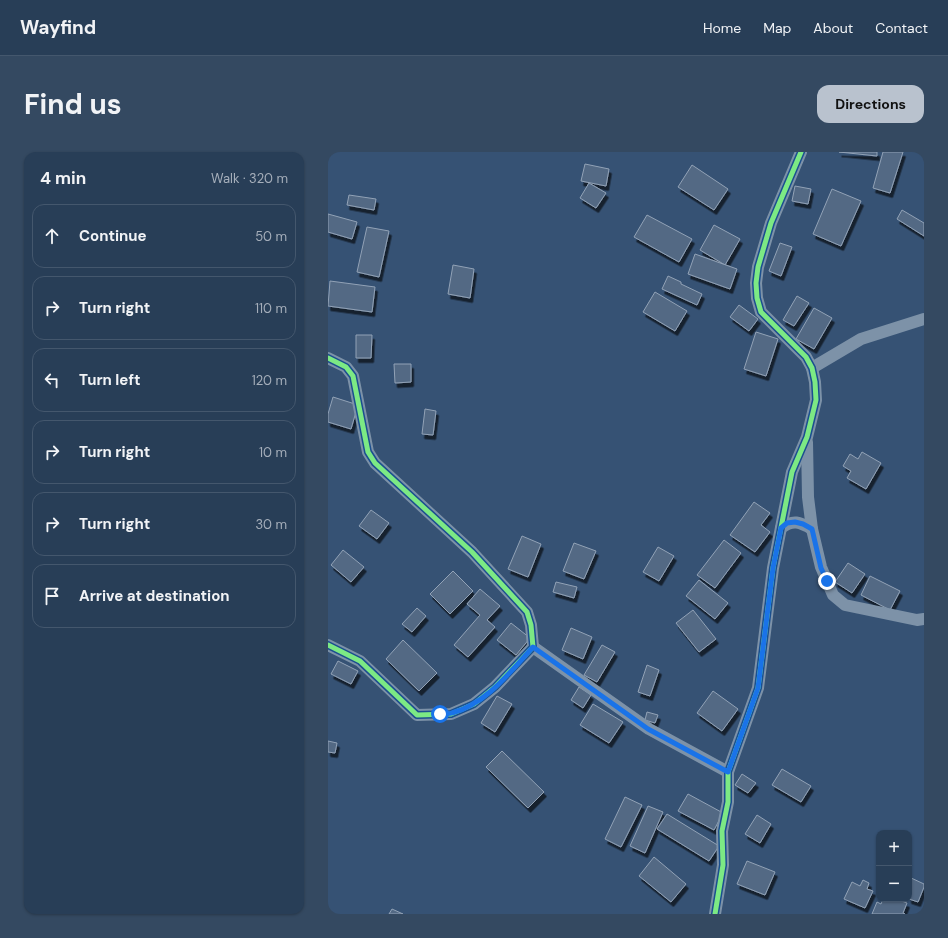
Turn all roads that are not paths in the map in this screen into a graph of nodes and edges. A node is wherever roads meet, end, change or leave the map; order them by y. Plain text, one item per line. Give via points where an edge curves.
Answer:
1 (801, 152) edge
2 (924, 319) edge
3 (328, 358) edge
4 (812, 368) junction
5 (807, 437) junction
6 (790, 486) junction
7 (808, 497) junction
8 (781, 528) junction
9 (812, 529) junction
10 (924, 619) edge
11 (328, 645) edge
12 (533, 647) junction
13 (728, 772) junction
14 (715, 914) edge

1 - 4 street via 771,223 756,283 761,312 806,357
2 - 4 street via 861,339
3 - 12 street via 346,367 353,376 368,452 375,462 472,552 527,612
4 - 5 street via 816,400
5 - 6 street via 792,472
5 - 7 street
6 - 7 street
6 - 8 street
7 - 9 street
8 - 9 street via 787,523 795,522
8 - 13 street via 773,568 758,688
9 - 10 street via 821,568 833,595 845,605 917,620
11 - 12 street via 360,661 417,715 451,714 474,704 495,687
12 - 13 street via 648,729
13 - 14 street via 728,802 722,831 723,865

